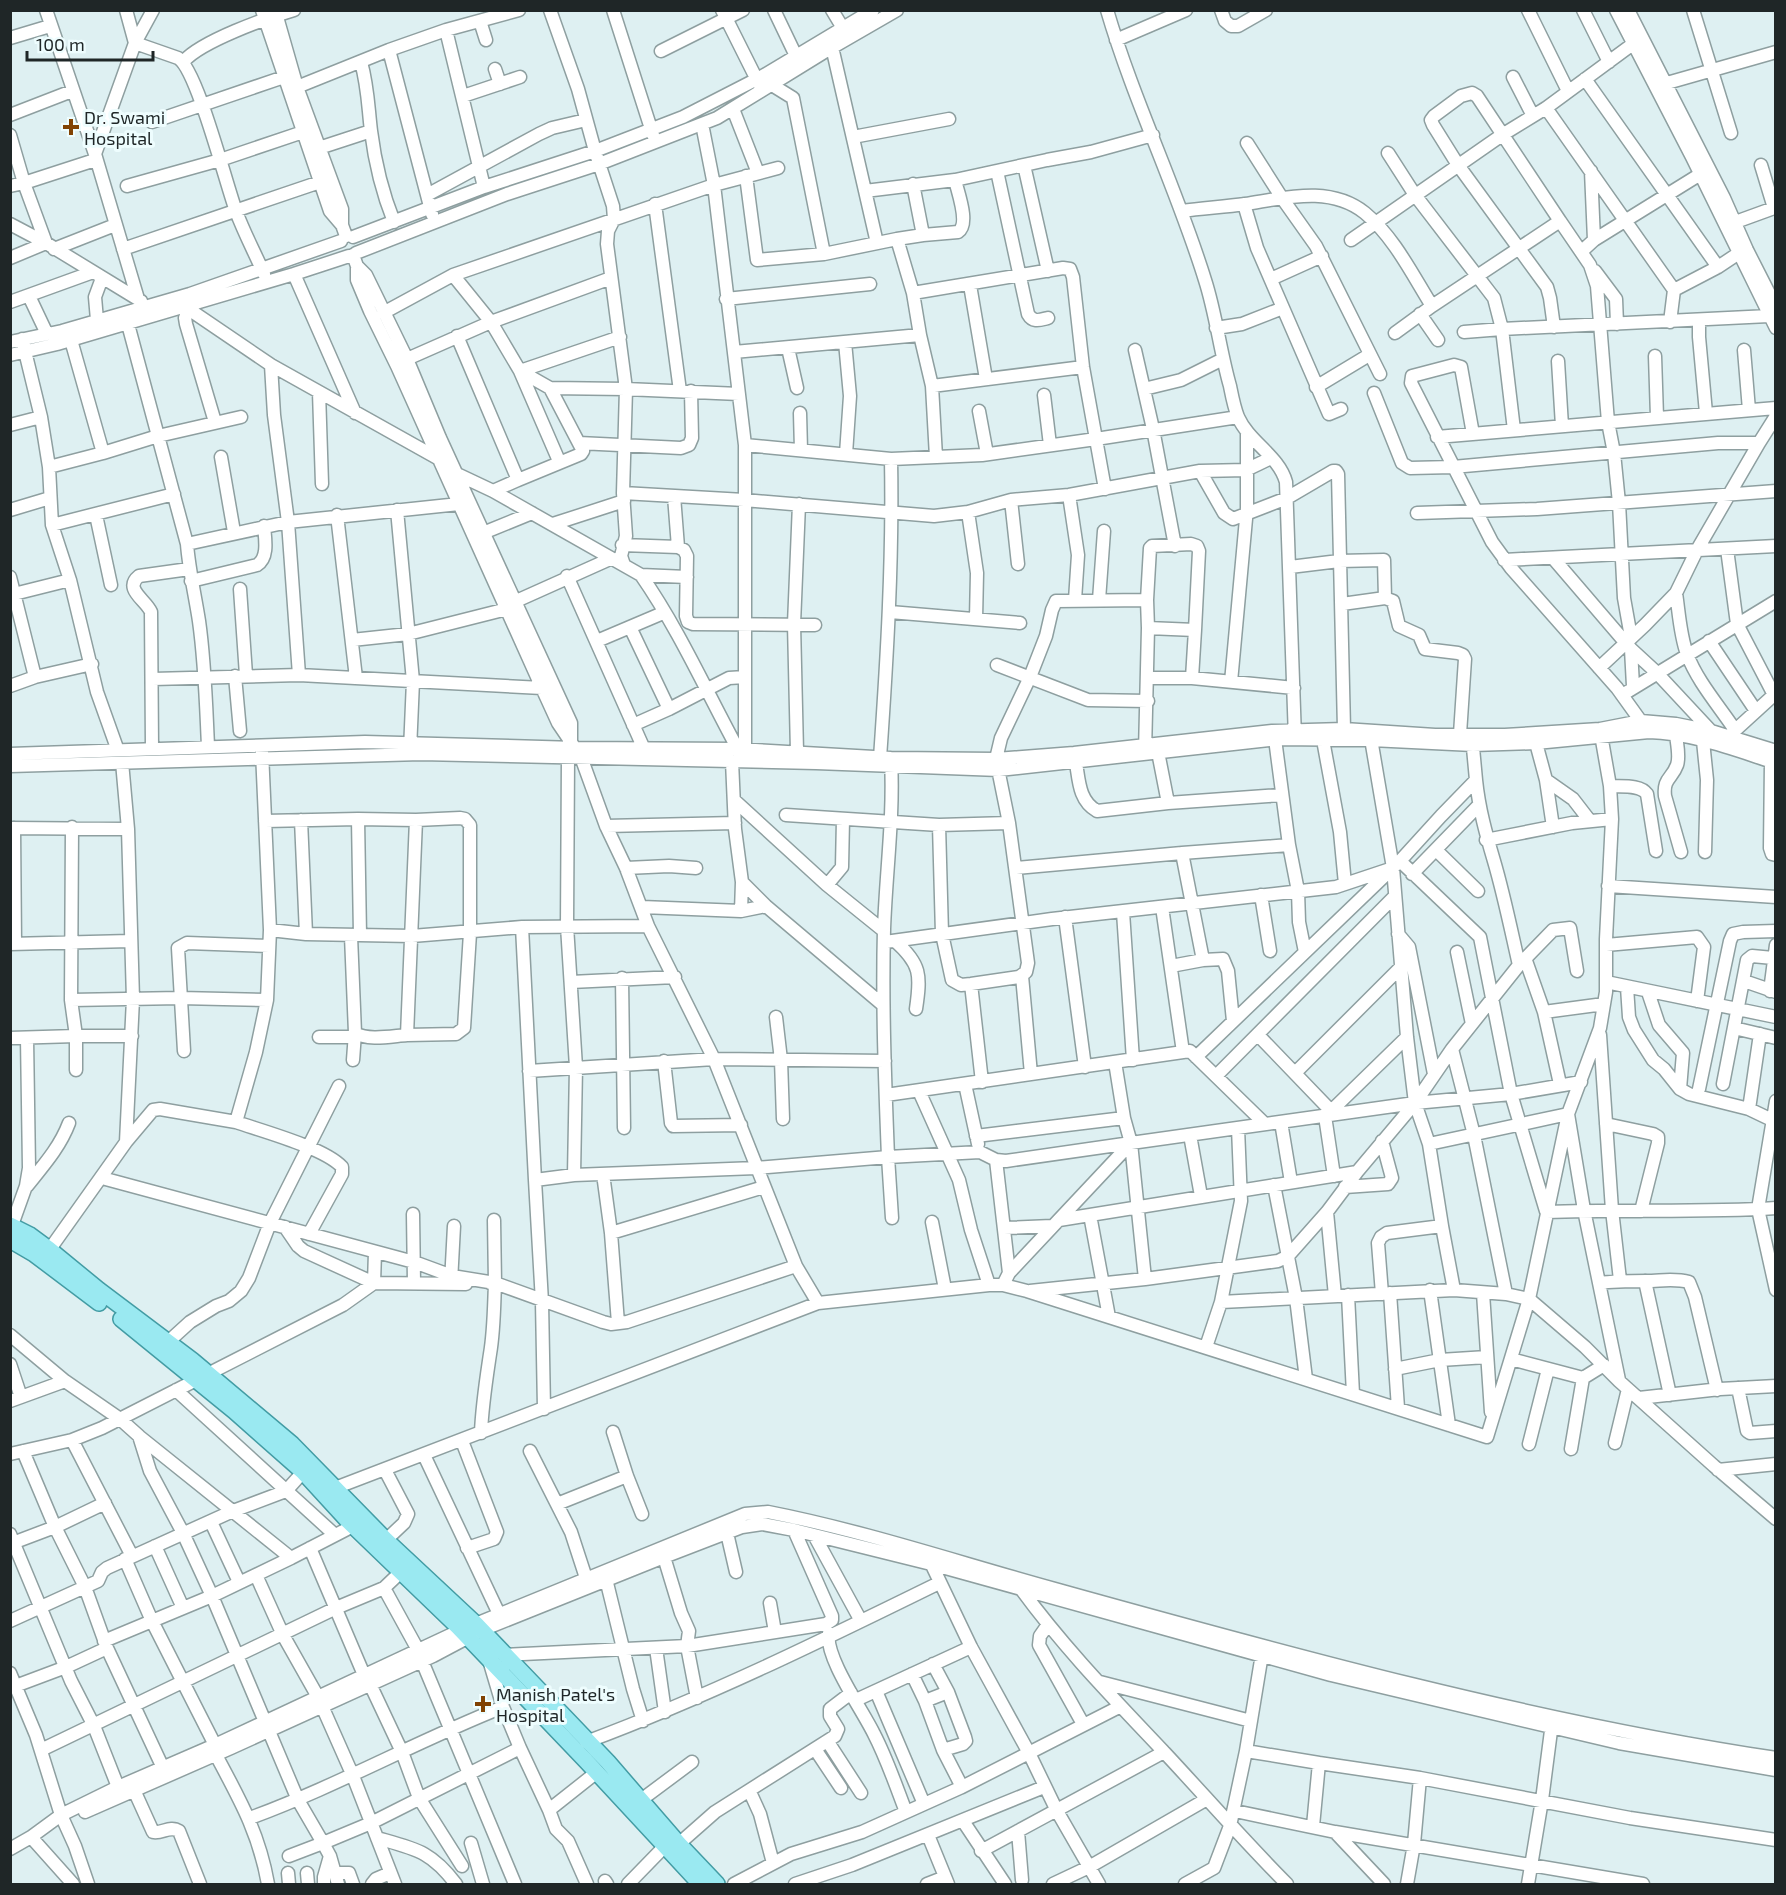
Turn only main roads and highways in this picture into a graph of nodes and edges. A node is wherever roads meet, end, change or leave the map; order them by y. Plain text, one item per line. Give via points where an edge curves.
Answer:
1 (11, 1230) edge
2 (46, 1255) junction
3 (202, 1377) junction
4 (406, 1568) junction
5 (496, 1657) junction
6 (671, 1848) junction
7 (700, 1884) edge
8 (717, 1884) edge

1 - 2 main road
2 - 3 main road via 131,1327
2 - 3 main road via 168,1342
3 - 4 main road via 303,1472 353,1526
3 - 4 main road via 292,1444 386,1540
4 - 5 main road
5 - 6 main road via 597,1772
5 - 6 main road via 608,1762 641,1800
6 - 7 main road
6 - 8 main road

